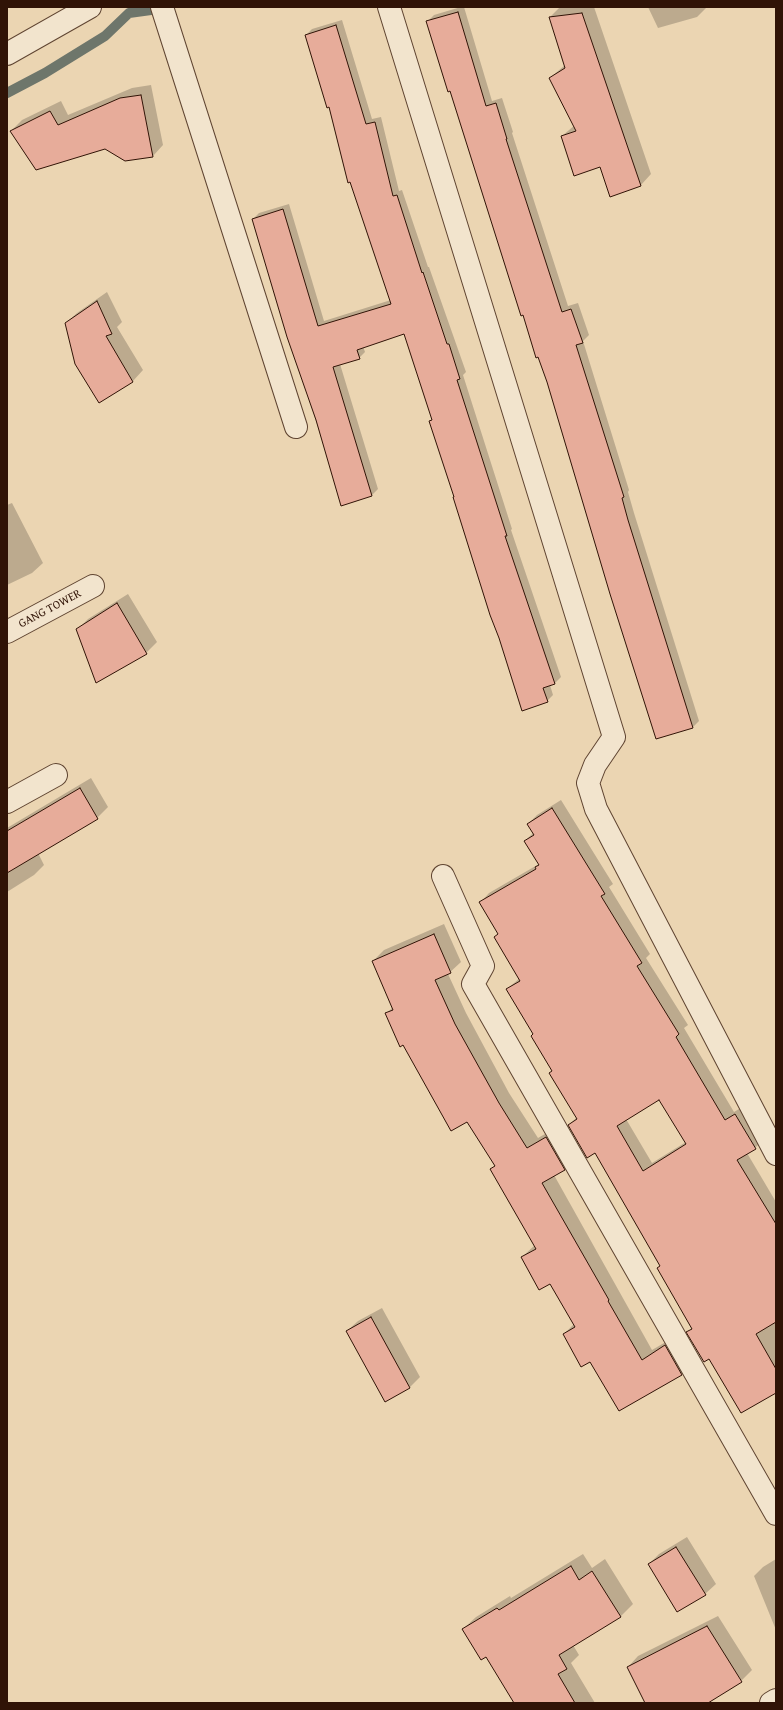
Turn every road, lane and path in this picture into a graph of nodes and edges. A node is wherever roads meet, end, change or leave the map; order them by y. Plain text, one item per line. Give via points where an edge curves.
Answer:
1 (90, 7) edge
2 (162, 7) edge
3 (389, 7) edge
4 (7, 54) edge
5 (296, 427) dead end
6 (93, 586) dead end
7 (7, 632) edge
8 (56, 775) dead end
9 (7, 802) edge
10 (443, 876) dead end
11 (776, 1154) edge
12 (776, 1514) edge
13 (776, 1700) edge
14 (770, 1703) edge

1 - 4 street
2 - 5 street
3 - 11 street via 614,737 595,765 588,783 596,809
6 - 7 street, GANG TOWER
8 - 9 street
10 - 12 street via 483,966 473,984
13 - 14 street

